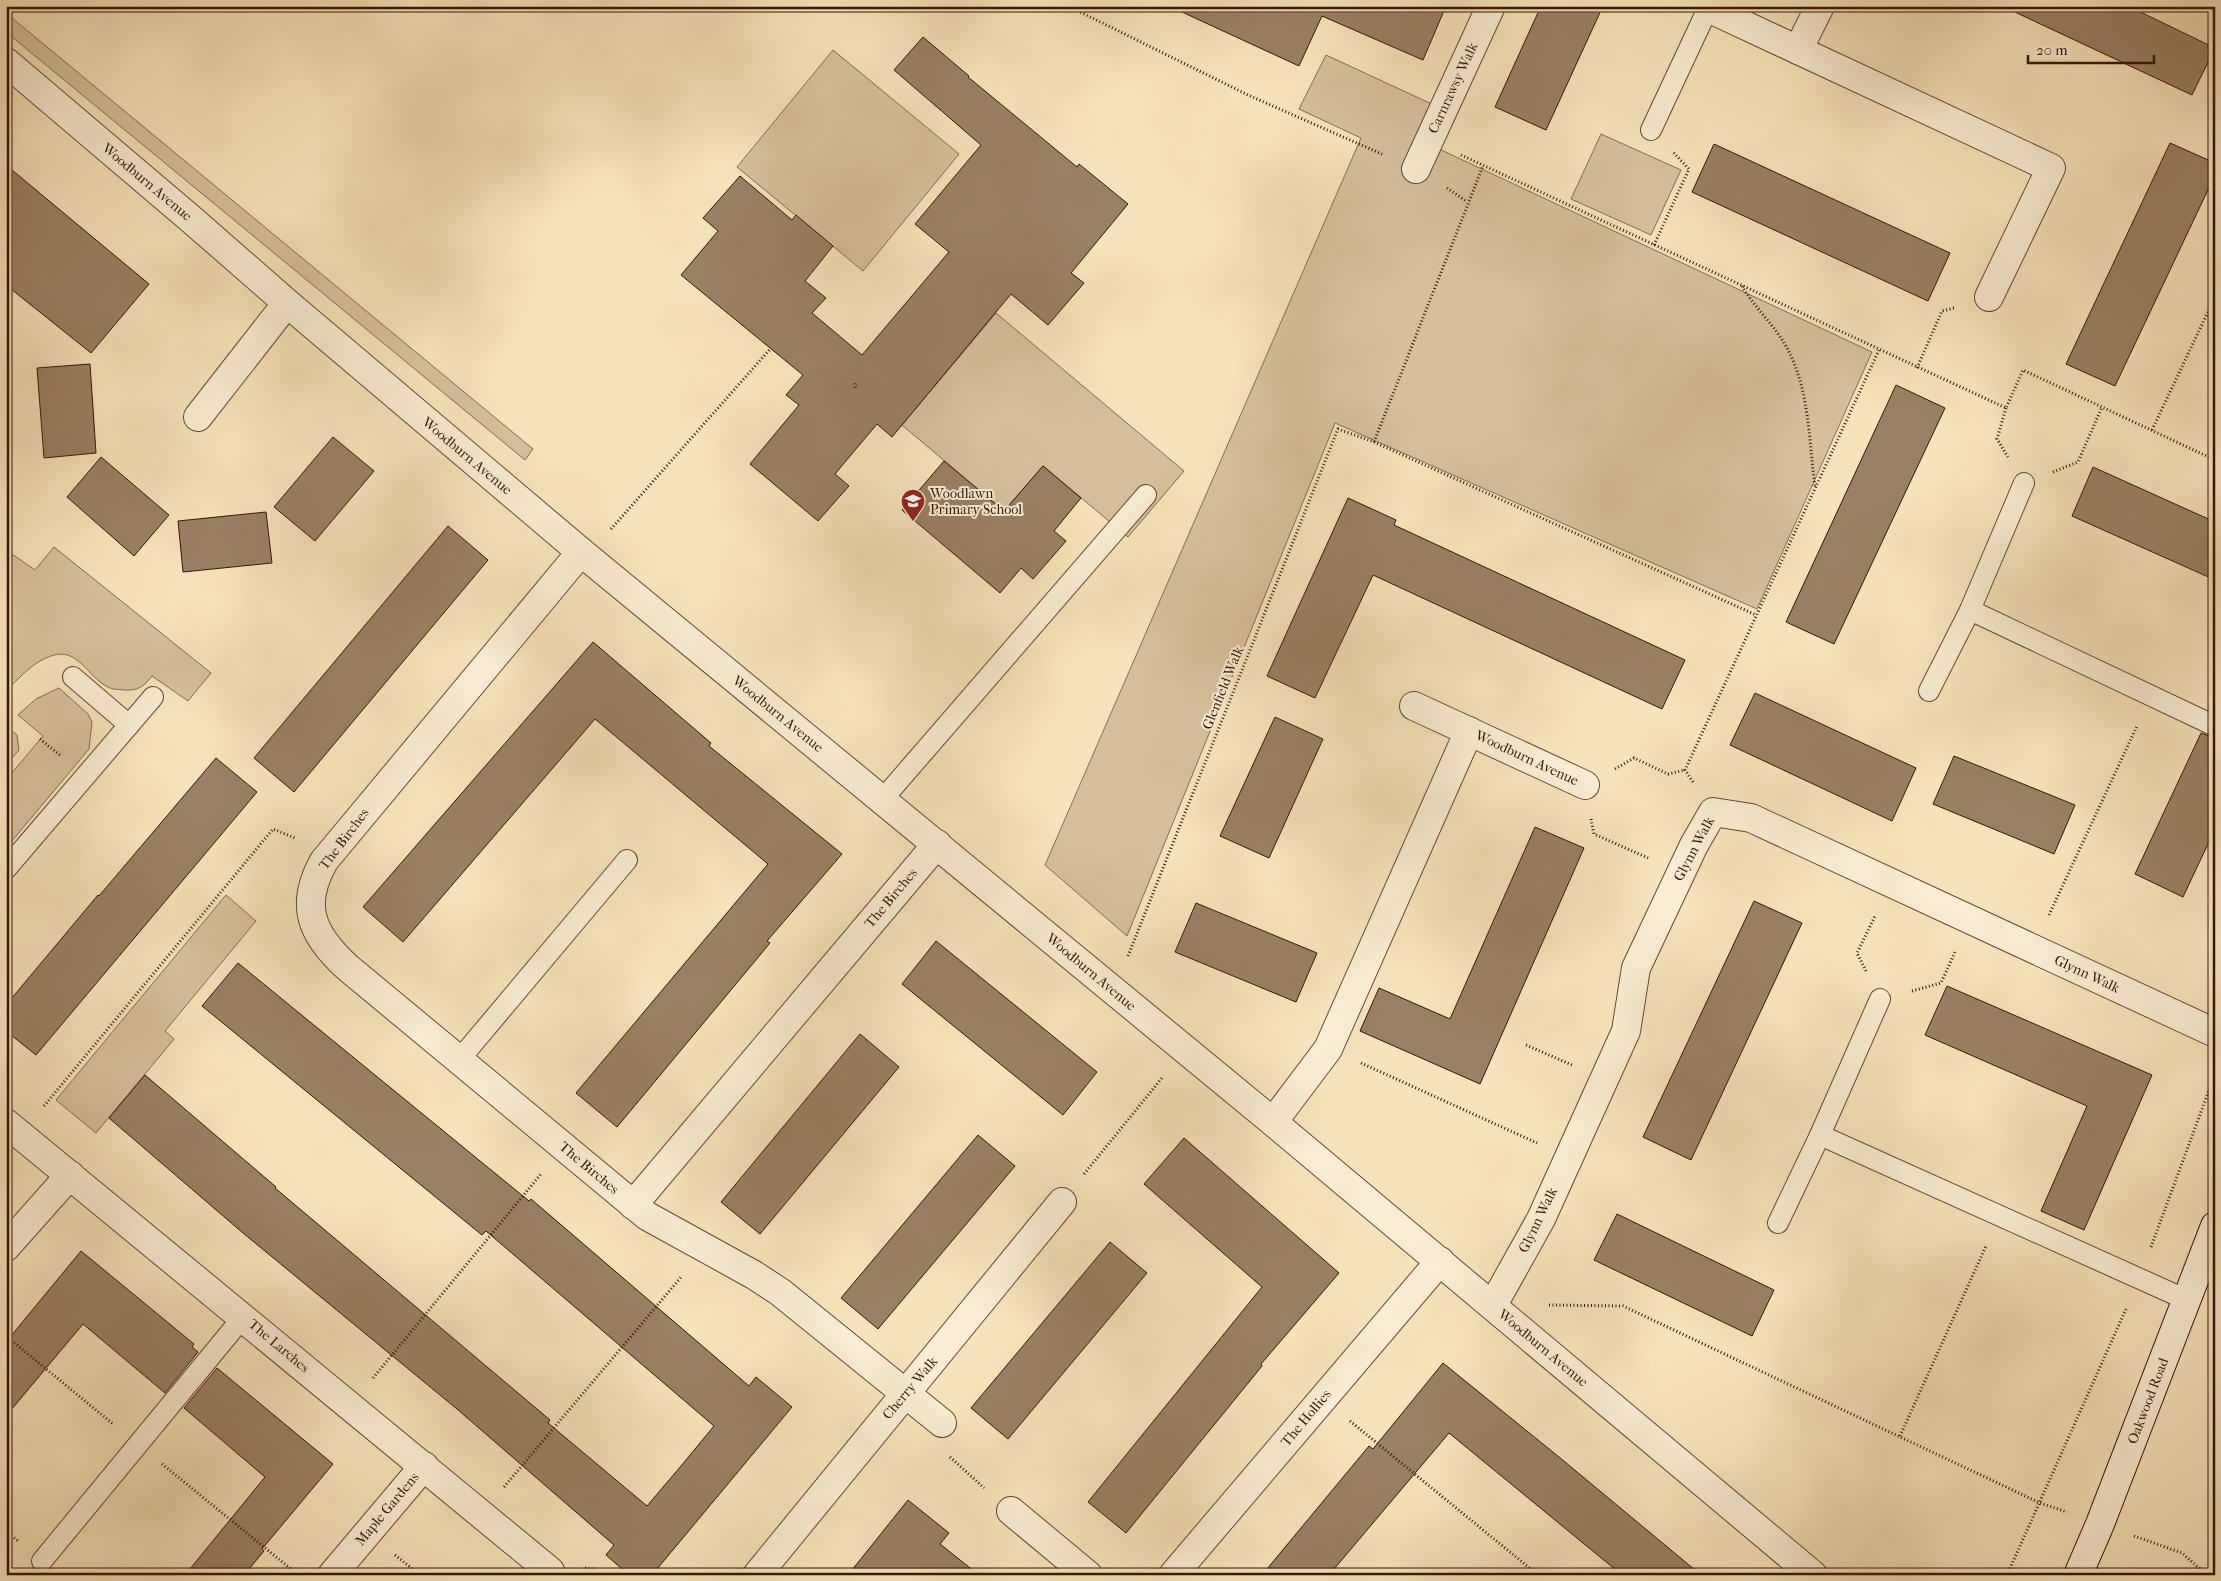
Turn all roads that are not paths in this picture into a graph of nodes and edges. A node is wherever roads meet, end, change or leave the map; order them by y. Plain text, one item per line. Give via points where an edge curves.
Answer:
1 (1491, 6) edge
2 (1820, 6) edge
3 (1708, 7) edge
4 (1798, 50) junction
5 (6, 62) edge
6 (1651, 130) road end
7 (1416, 169) road end
8 (1989, 297) road end
9 (287, 303) junction
10 (198, 417) dead end
11 (2024, 483) road end
12 (1146, 495) dead end
13 (584, 555) junction
14 (1970, 610) junction
15 (73, 677) dead end
16 (1928, 691) dead end
17 (152, 697) dead end
18 (1414, 706) dead end
19 (129, 725) junction
20 (2215, 726) edge
21 (1468, 732) junction
22 (1585, 785) road end
23 (882, 800) junction
24 (937, 844) junction
25 (627, 860) dead end
26 (6, 869) edge
27 (1880, 999) road end
28 (2215, 1033) edge
29 (459, 1060) junction
30 (1273, 1122) junction
31 (14, 1129) edge
32 (1820, 1135) junction
33 (70, 1175) junction
34 (1062, 1202) road end
35 (633, 1205) junction
36 (1778, 1223) dead end
37 (2215, 1226) edge
38 (6, 1248) edge
39 (1440, 1260) junction
40 (2187, 1300) junction
41 (1493, 1305) junction
42 (243, 1317) junction
43 (905, 1394) junction
44 (942, 1423) road end
45 (424, 1466) junction
46 (1011, 1511) road end
47 (42, 1561) dead end
48 (1797, 1570) edge
49 (550, 1571) dead end
50 (332, 1575) edge
51 (757, 1575) edge
52 (1088, 1575) edge
53 (1173, 1575) edge
54 (2078, 1575) edge

1 - 7 street, Carnrawsy Walk
2 - 4 street
3 - 4 street
3 - 6 lane
4 - 8 street via 2051,168
5 - 9 street, Woodburn Avenue
9 - 10 street
9 - 13 street, Woodburn Avenue
11 - 14 lane
12 - 23 lane
13 - 23 street, Woodburn Avenue
13 - 29 street, The Birches via 331,852 313,883 310,903 314,925 323,943
14 - 16 lane
14 - 20 lane
15 - 19 lane
17 - 19 lane
18 - 21 street, Woodburn Avenue
19 - 26 lane
21 - 22 street, Woodburn Avenue
21 - 30 street, Woodburn Avenue via 1328,1049
23 - 24 street, Woodburn Avenue
24 - 30 street, Woodburn Avenue
24 - 35 street, The Birches
25 - 29 lane
27 - 32 lane
28 - 41 street, Glynn Walk via 1751,818 1713,812 1694,844 1636,968 1626,1031 1541,1219
29 - 35 street, The Birches
30 - 39 street, Woodburn Avenue
31 - 33 street, The Larches
32 - 36 lane
32 - 40 lane
33 - 38 street
33 - 42 street, The Larches
34 - 43 street, Cherry Walk
35 - 43 street, The Birches via 660,1225 780,1292
37 - 40 street, Oakwood Road
39 - 41 street, Woodburn Avenue
39 - 53 street, The Hollies
40 - 54 street, Oakwood Road
41 - 48 street, Woodburn Avenue
42 - 45 street, The Larches
42 - 47 lane
43 - 44 street, The Birches
43 - 51 street, Cherry Walk
45 - 49 street, The Larches
45 - 50 street, Maple Gardens
46 - 52 street

